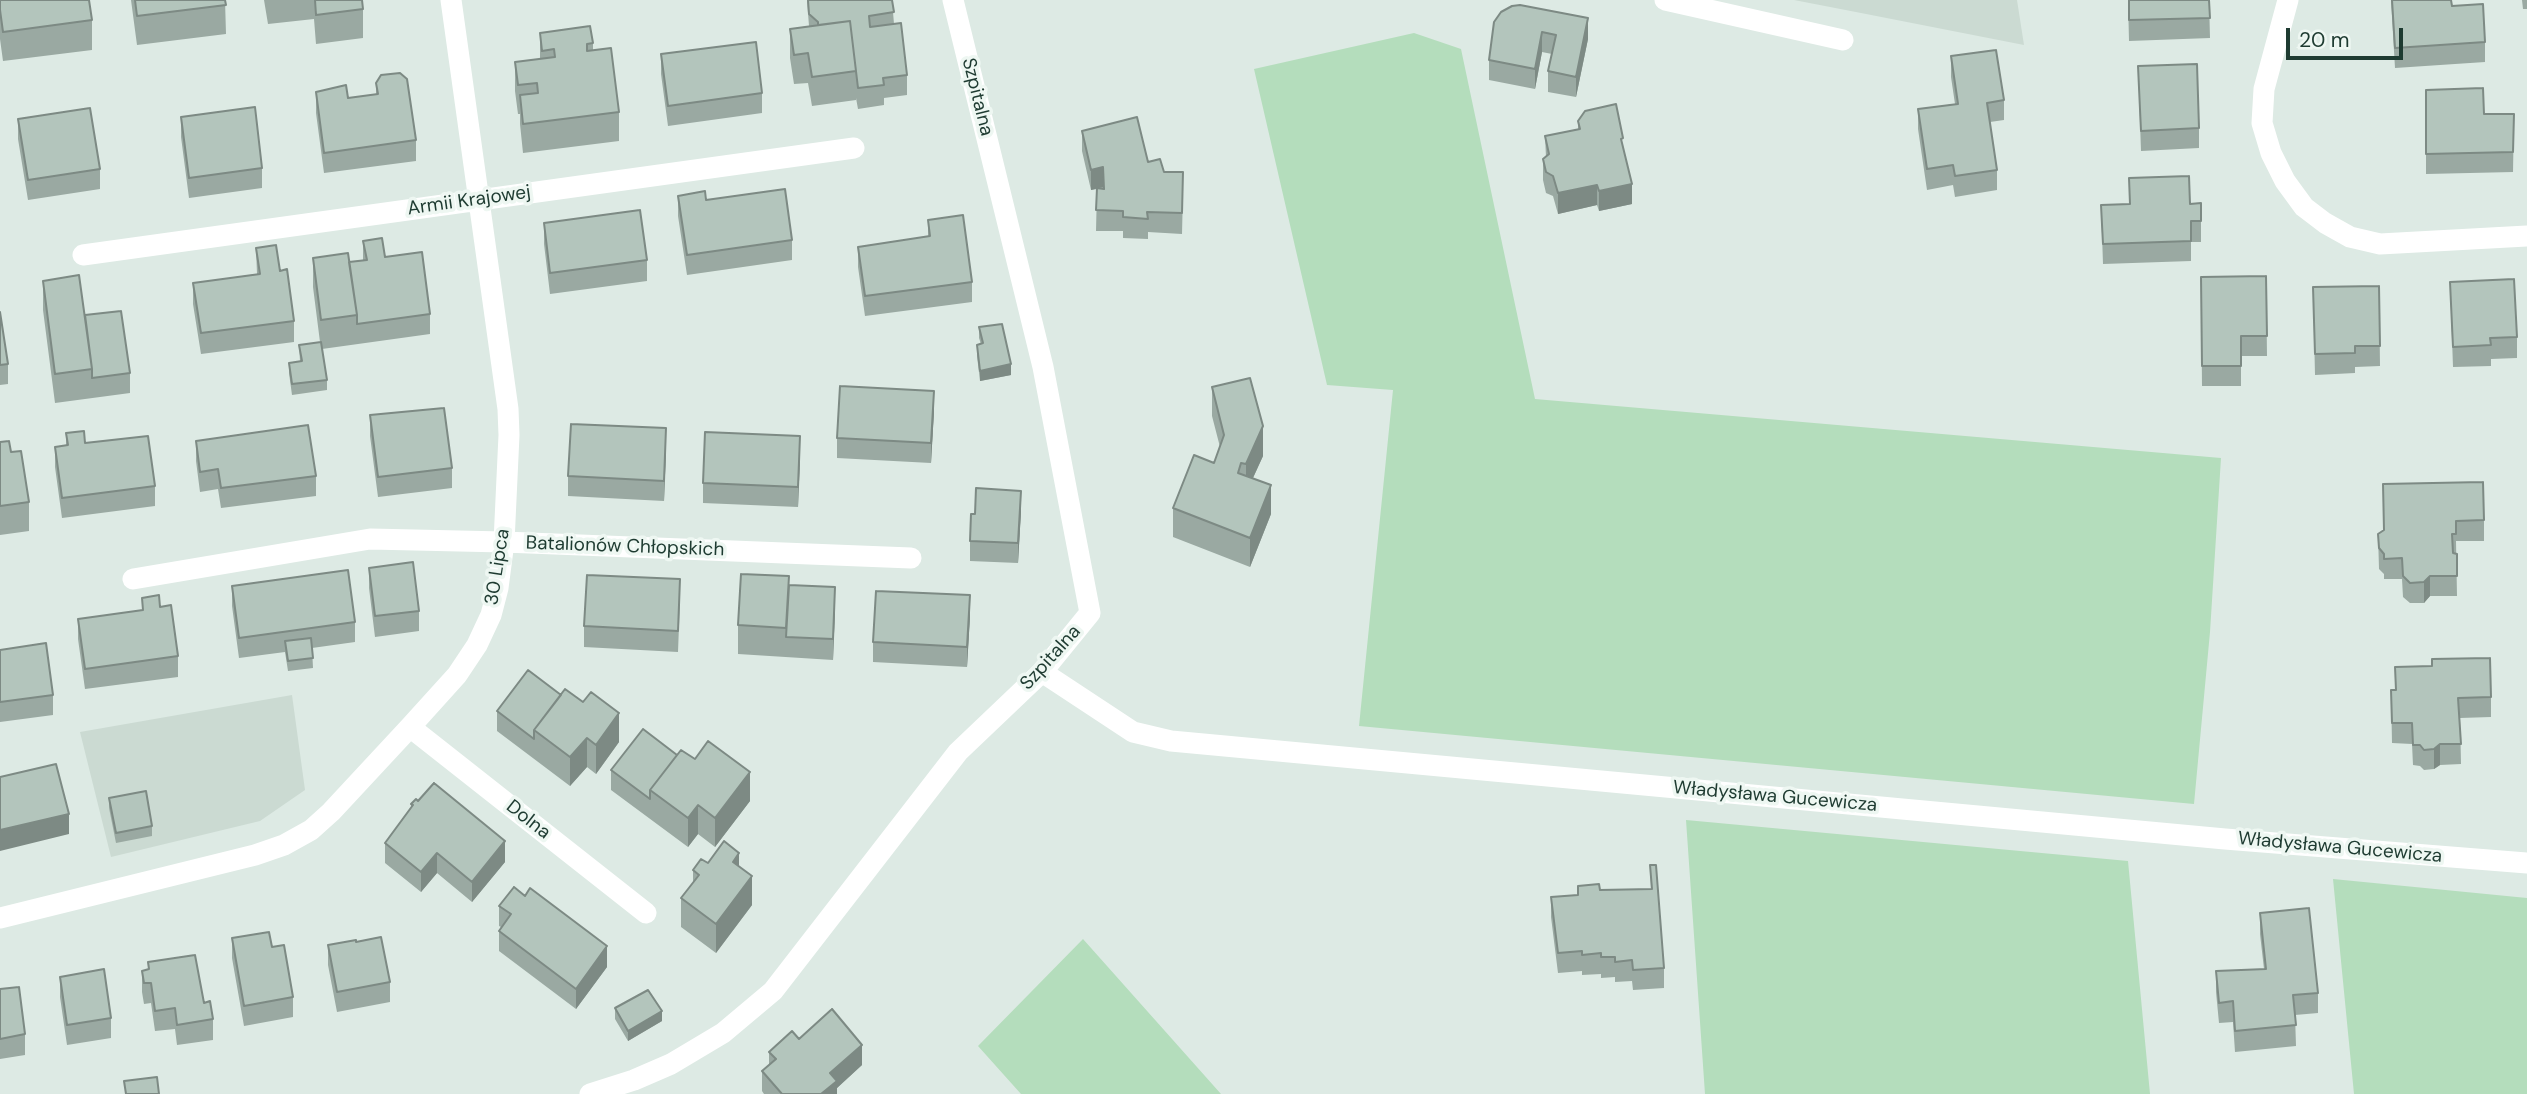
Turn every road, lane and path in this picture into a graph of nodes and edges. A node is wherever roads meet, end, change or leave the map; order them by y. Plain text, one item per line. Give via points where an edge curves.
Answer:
1 (451, 0) edge
2 (953, 0) edge
3 (1665, 0) edge
4 (2288, 0) edge
5 (1843, 40) dead end
6 (854, 148) dead end
7 (478, 200) junction
8 (2527, 236) edge
9 (83, 255) dead end
10 (505, 542) junction
11 (911, 558) dead end
12 (132, 579) dead end
13 (1042, 672) junction
14 (410, 727) junction
15 (2527, 863) edge
16 (646, 913) dead end
17 (0, 918) edge
18 (590, 1094) edge

1 - 7 street, 30 Lipca
2 - 13 street, Szpitalna via 1043,367 1090,614
3 - 5 street
4 - 8 street via 2264,89 2262,123 2285,181 2304,207 2350,237 2380,244
6 - 7 street, Armii Krajowej
7 - 9 street, Armii Krajowej
7 - 10 street, 30 Lipca via 508,409
10 - 11 street, Batalionów Chłopskich
10 - 12 street, Batalionów Chłopskich via 370,540
10 - 14 street, 30 Lipca via 491,615 477,645
13 - 15 street, Władysława Gucewicza via 1133,732 1171,741
13 - 18 street, Szpitalna via 958,752 774,991 723,1033 671,1064
14 - 16 street, Dolna
14 - 17 street, 30 Lipca via 331,812 284,845

